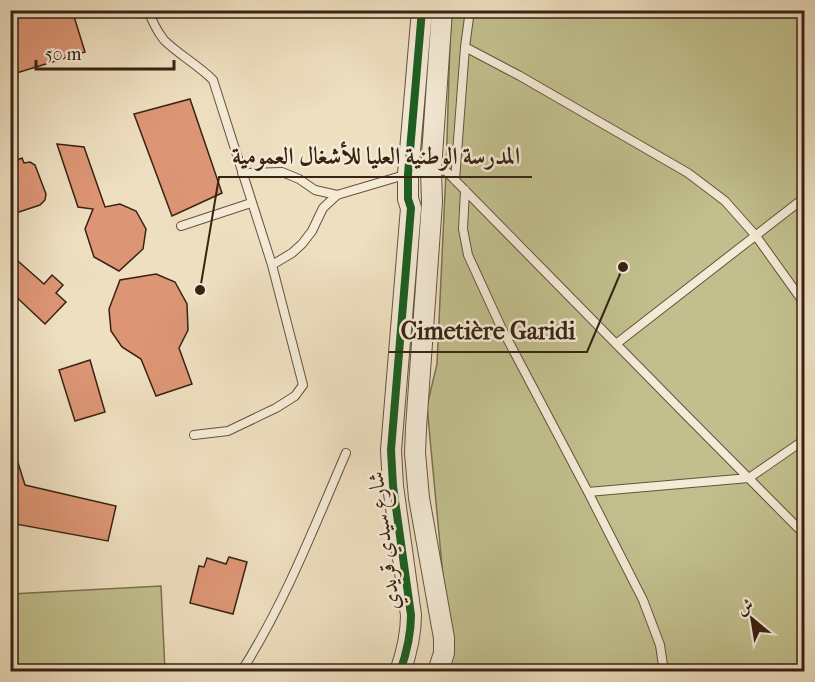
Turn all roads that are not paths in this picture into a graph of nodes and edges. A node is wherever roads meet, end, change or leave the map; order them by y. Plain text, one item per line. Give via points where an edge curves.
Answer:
1 (148, 10) edge
2 (422, 10) edge
3 (442, 10) edge
4 (470, 10) edge
5 (790, 10) edge
6 (804, 15) edge
7 (465, 47) junction
8 (431, 170) junction
9 (242, 173) junction
10 (408, 174) junction
11 (455, 180) junction
12 (465, 190) junction
13 (337, 195) junction
14 (804, 198) edge
15 (252, 203) junction
16 (181, 226) dead end
17 (756, 236) junction
18 (272, 265) junction
19 (804, 303) edge
20 (616, 344) junction
21 (194, 435) dead end
22 (804, 440) edge
23 (346, 453) dead end
24 (749, 478) junction
25 (588, 492) junction
26 (804, 534) edge
27 (241, 672) edge
28 (400, 672) edge
29 (438, 672) edge
30 (664, 672) edge

1 - 9 lane via 165,40 213,80
2 - 10 street, شارع سيدي قريدي
3 - 8 street, شارع سيدي قريدي
4 - 7 lane
5 - 6 lane
7 - 11 lane
7 - 17 lane via 688,173 724,201
8 - 10 lane
8 - 11 lane via 446,171
8 - 29 street, شارع سيدي قريدي via 416,453 419,498 444,638
9 - 13 lane via 282,172 315,190
9 - 15 lane
10 - 13 lane
10 - 28 street, شارع سيدي قريدي via 411,208 391,450 411,615 411,635
11 - 12 lane
12 - 20 lane
12 - 25 lane via 463,229 468,255 501,327
13 - 18 lane via 323,208 302,244
14 - 17 lane
15 - 16 lane
15 - 18 lane
17 - 19 lane
17 - 20 lane
18 - 21 lane via 303,385 295,396 276,408 228,431
20 - 24 lane
22 - 24 lane
23 - 27 lane via 286,594
24 - 25 lane
24 - 26 lane
25 - 30 lane via 643,600 660,645

